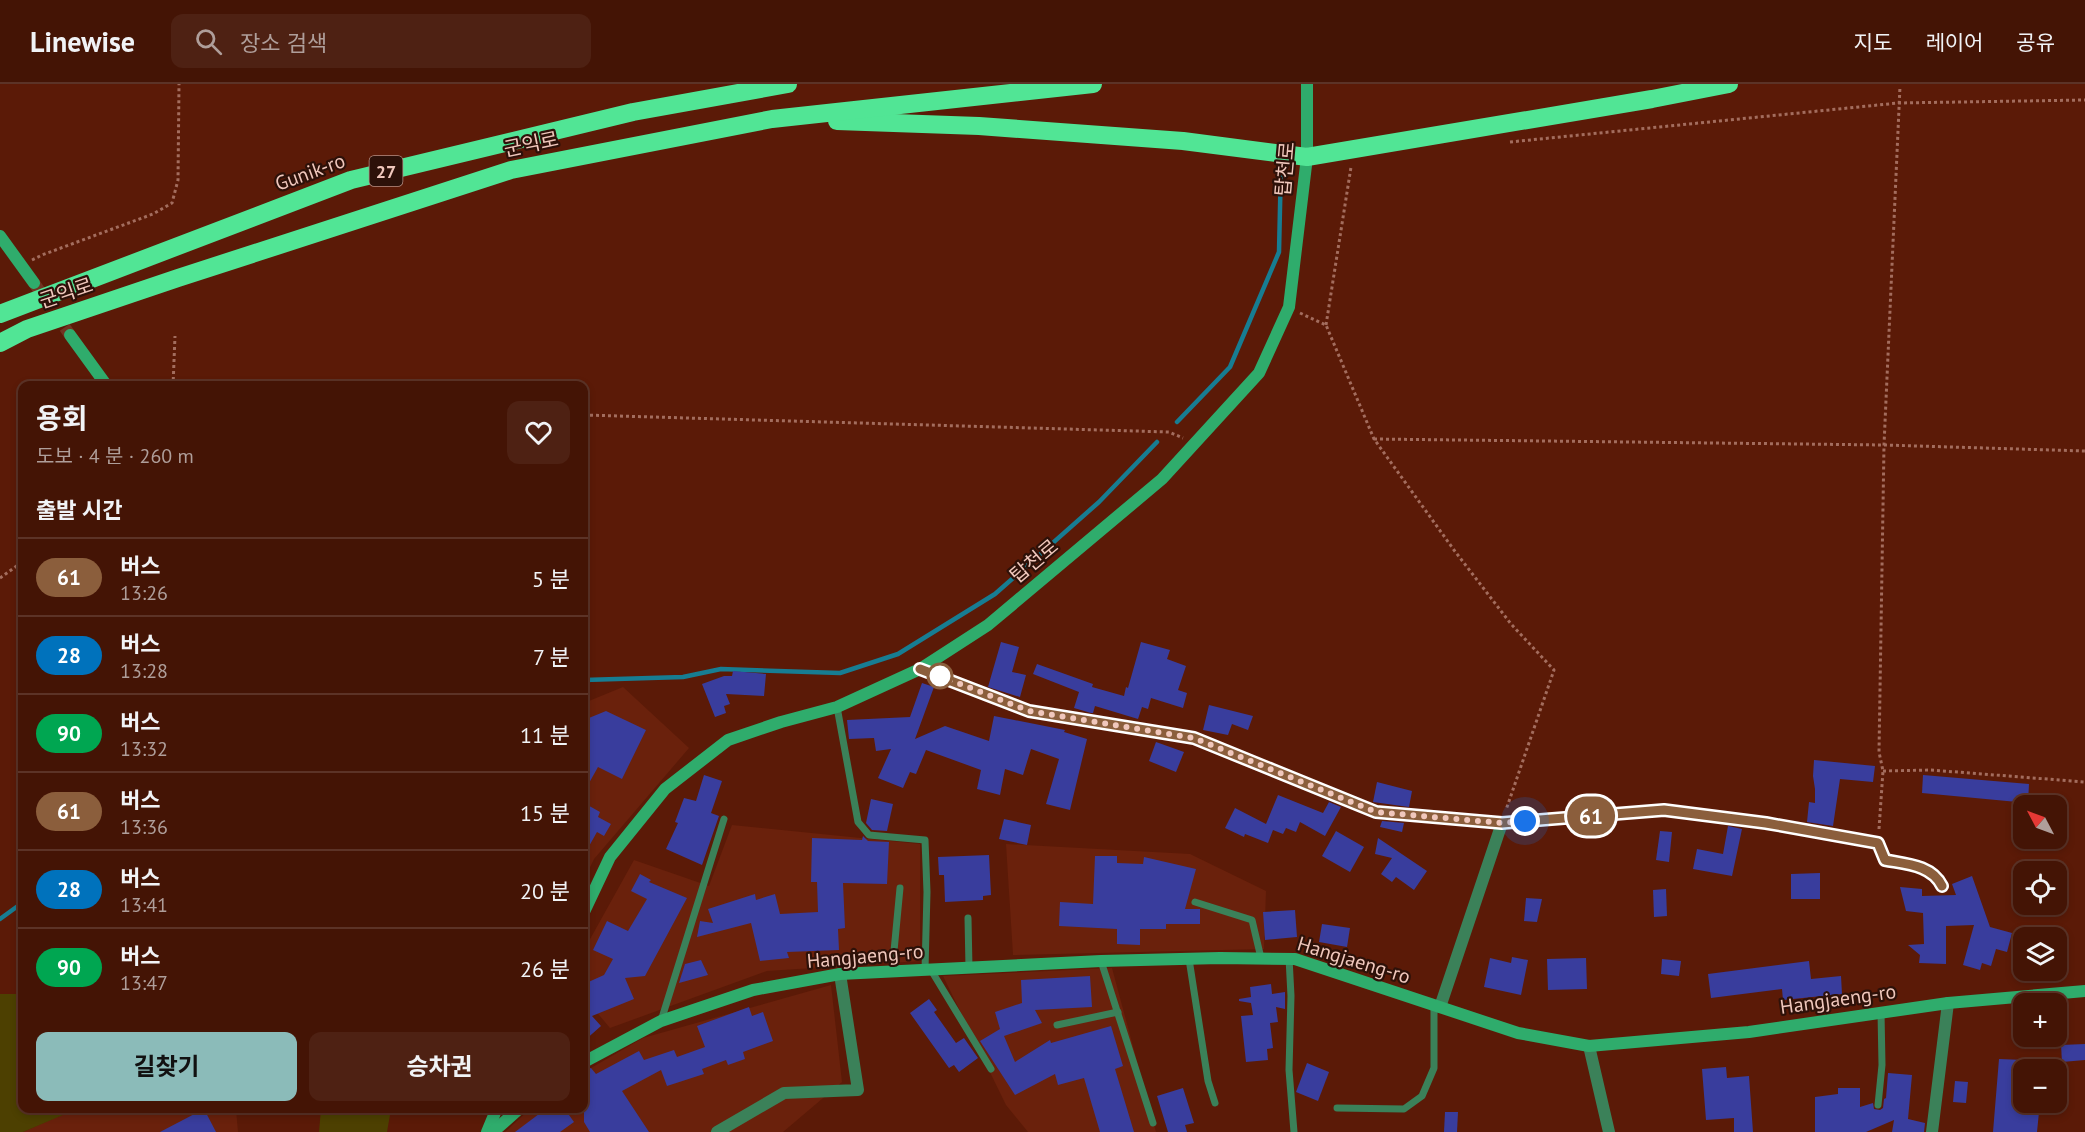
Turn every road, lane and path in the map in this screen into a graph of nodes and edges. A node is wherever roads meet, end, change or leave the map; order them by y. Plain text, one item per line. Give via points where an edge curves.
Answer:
1 (179, 84) edge
2 (788, 84) edge
3 (1093, 84) edge
4 (1307, 84) edge
5 (1729, 84) edge
6 (1900, 86) dead end
7 (2085, 100) edge
8 (1898, 103) junction
9 (772, 119) junction
10 (1508, 142) dead end
11 (1307, 157) junction
12 (1351, 165) dead end
13 (0, 236) edge
14 (21, 267) junction
15 (34, 283) tunnel mouth
16 (1289, 307) junction
17 (0, 314) edge
18 (1326, 325) junction
19 (70, 334) tunnel mouth
20 (175, 336) dead end
21 (0, 343) edge
22 (103, 381) edge
23 (173, 381) edge
24 (588, 415) edge
25 (1374, 439) junction
26 (1195, 444) junction
27 (1884, 445) junction
28 (2085, 451) edge
29 (18, 565) edge
30 (0, 578) edge
31 (920, 669) junction
32 (837, 707) junction
33 (1883, 771) junction
34 (2085, 782) edge
35 (724, 819) dead end
36 (1502, 823) junction
37 (1878, 843) junction
38 (1942, 886) dead end
39 (900, 888) dead end
40 (1195, 902) dead end
41 (588, 904) edge
42 (968, 918) dead end
43 (1189, 958) junction
44 (1262, 958) junction
45 (1288, 958) junction
46 (1101, 961) junction
47 (969, 968) junction
48 (928, 970) junction
49 (892, 972) junction
50 (840, 974) junction
51 (2085, 991) edge
52 (1948, 1003) junction
53 (1437, 1006) junction
54 (1118, 1012) junction
55 (1881, 1012) junction
56 (661, 1021) junction
57 (1057, 1025) dead end
58 (1589, 1046) junction
59 (588, 1060) edge
60 (992, 1069) dead end
61 (1215, 1103) dead end
62 (1878, 1105) dead end
63 (1337, 1108) dead end
64 (494, 1113) edge
65 (514, 1113) edge
66 (1153, 1123) dead end
67 (487, 1132) edge
68 (493, 1132) edge
69 (717, 1132) edge
70 (1294, 1132) edge
71 (1609, 1132) edge
72 (1932, 1132) edge

1 - 14 path via 178,180 172,203
2 - 17 highway, Gunik-ro / 27 via 633,112 351,180
3 - 9 highway, 군익로
4 - 11 street, 탑천로
5 - 11 highway
6 - 8 path
7 - 8 path
8 - 10 path
8 - 27 path
9 - 11 highway via 979,126 1183,141
9 - 21 highway, 군익로 via 511,170 178,278
11 - 16 street, 탑천로
12 - 18 path
13 - 14 street
14 - 15 street
16 - 18 path
16 - 26 street, 탑천로 via 1259,373
18 - 25 path
19 - 22 street
20 - 23 path
24 - 26 path via 1169,432
25 - 27 path
25 - 36 path via 1511,624 1554,670
26 - 31 street, 탑천로 via 1162,479 988,625
27 - 28 path
27 - 33 path via 1879,752
29 - 30 path
31 - 32 street, 탑천로
31 - 36 street via 1029,711 1194,738 1376,812
32 - 41 street, 탑천로 via 728,740 665,789 610,857
32 - 48 lane via 858,822 868,835 925,840
33 - 34 path via 1931,770
33 - 37 path
35 - 56 lane
36 - 37 street via 1664,810
36 - 53 street
37 - 38 street via 1885,860 1922,867 1938,877
39 - 49 lane
40 - 44 lane via 1252,920
42 - 47 lane
43 - 44 street, Hangjaeng-ro
43 - 46 street, Hangjaeng-ro
43 - 61 lane
44 - 45 street, Hangjaeng-ro
45 - 53 street, Hangjaeng-ro
45 - 70 lane
46 - 47 street, Hangjaeng-ro
46 - 54 lane
47 - 48 street, Hangjaeng-ro
48 - 49 street, Hangjaeng-ro
48 - 60 lane
49 - 50 street, Hangjaeng-ro
50 - 56 street, Hangjaeng-ro via 753,990
50 - 69 street via 858,1090 784,1093
51 - 52 street, Hangjaeng-ro
52 - 55 street, Hangjaeng-ro
52 - 72 street
53 - 58 street, Hangjaeng-ro via 1518,1033
53 - 63 lane via 1434,1068 1422,1096 1404,1109
54 - 57 lane
54 - 66 lane
55 - 58 street, Hangjaeng-ro via 1749,1032
55 - 62 lane
56 - 59 street, Hangjaeng-ro
58 - 71 street
64 - 67 street
65 - 68 street

